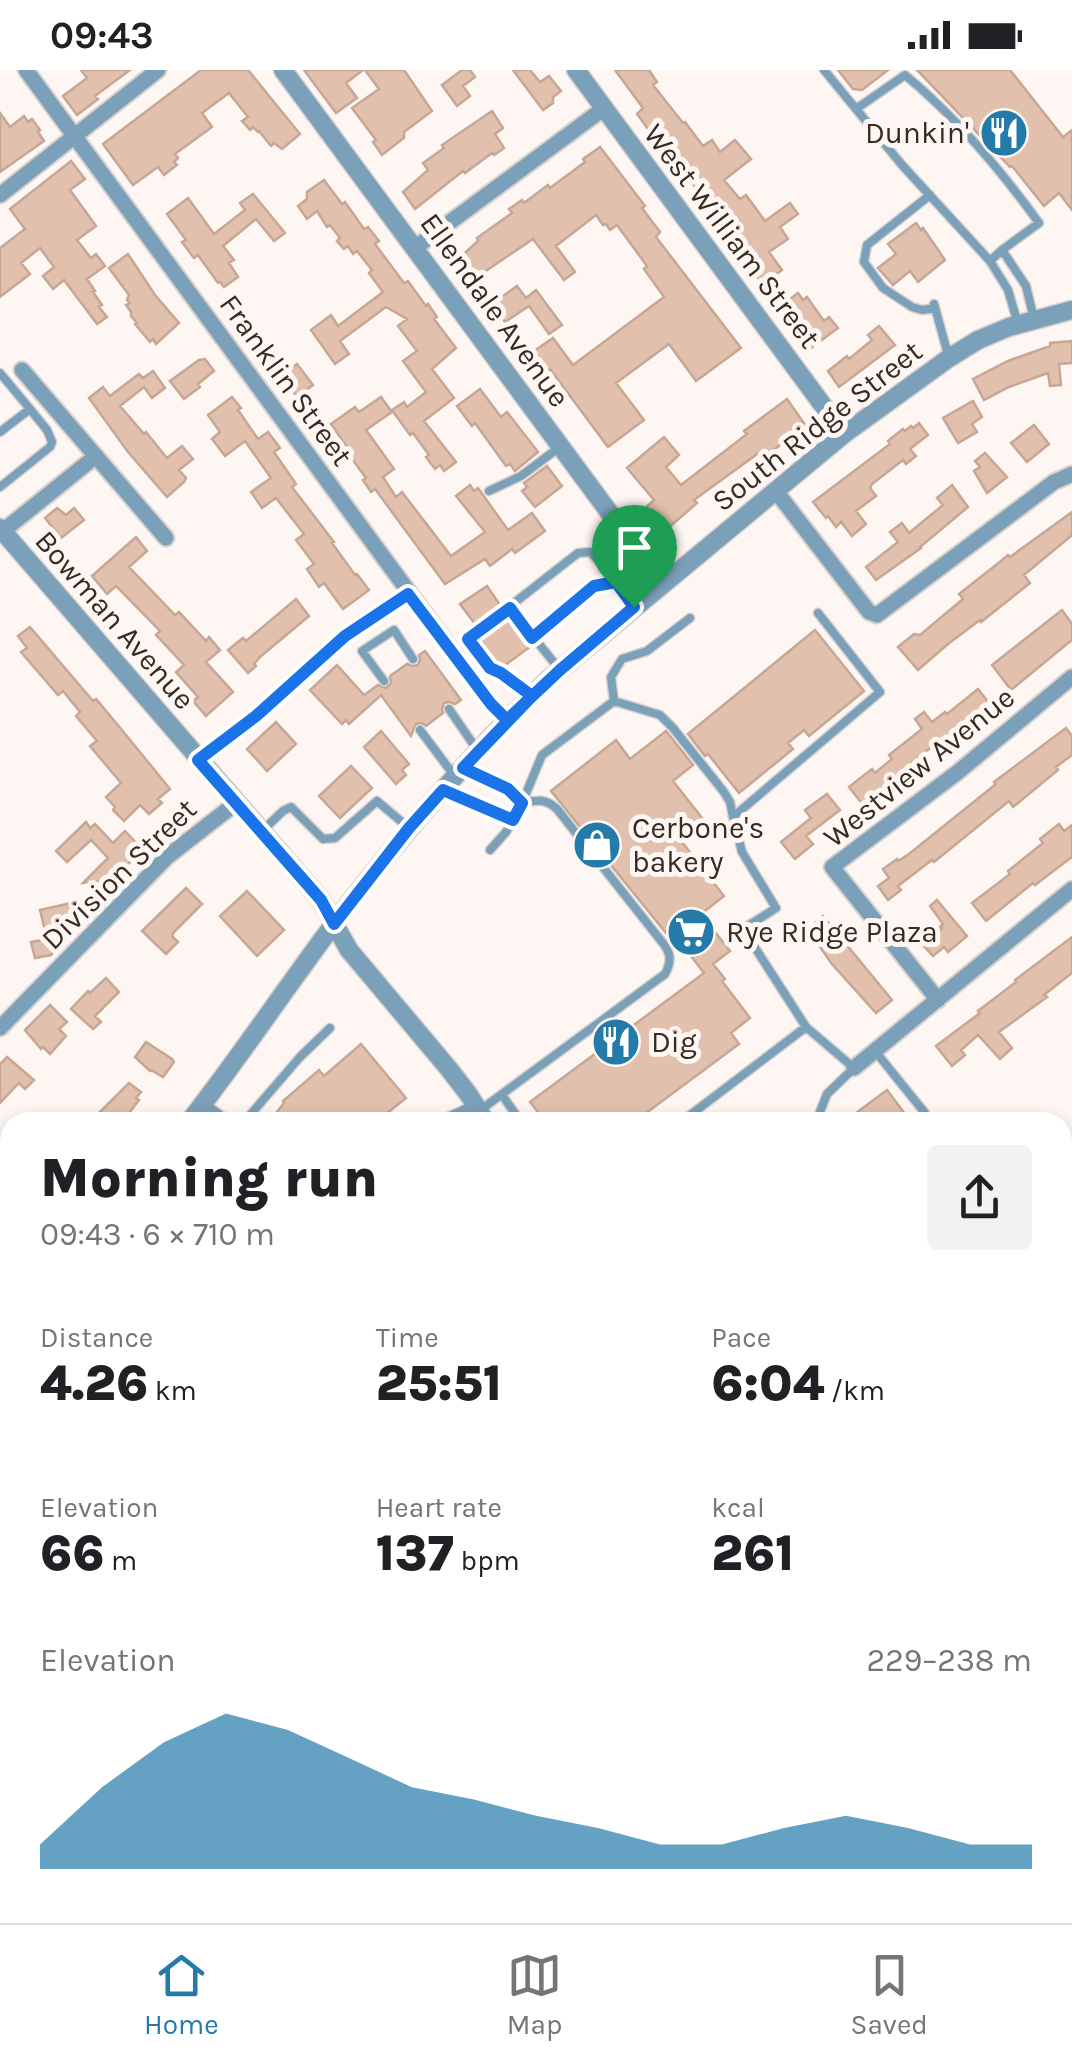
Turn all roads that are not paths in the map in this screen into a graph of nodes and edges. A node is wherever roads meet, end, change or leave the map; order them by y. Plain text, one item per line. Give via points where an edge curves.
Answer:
1 (26, 70) edge
2 (158, 70) edge
3 (283, 70) edge
4 (576, 70) edge
5 (824, 70) edge
6 (603, 108) junction
7 (856, 109) junction
8 (75, 137) junction
9 (930, 194) junction
10 (0, 195) edge
11 (415, 248) junction
12 (1002, 250) junction
13 (990, 260) junction
14 (1072, 310) edge
15 (1026, 322) junction
16 (949, 358) junction
17 (22, 370) dead end
18 (0, 373) edge
19 (30, 409) junction
20 (0, 432) edge
21 (844, 434) junction
22 (561, 446) junction
23 (96, 456) junction
24 (1072, 474) edge
25 (0, 487) edge
26 (775, 490) junction
27 (489, 491) dead end
28 (1, 530) edge
29 (166, 538) dead end
30 (600, 562) dead end
31 (662, 584) junction
32 (408, 594) junction
33 (634, 607) junction
34 (510, 608) junction
35 (818, 613) dead end
36 (690, 618) dead end
37 (532, 638) junction
38 (413, 659) dead end
39 (560, 670) junction
40 (1072, 678) edge
41 (384, 681) dead end
42 (532, 696) junction
43 (614, 701) junction
44 (448, 709) dead end
45 (507, 720) junction
46 (420, 730) dead end
47 (478, 751) junction
48 (198, 760) junction
49 (454, 778) junction
50 (236, 803) junction
51 (522, 803) junction
52 (733, 817) junction
53 (513, 820) junction
54 (409, 828) junction
55 (261, 832) junction
56 (490, 850) dead end
57 (1072, 889) edge
58 (334, 924) junction
59 (938, 1000) junction
60 (806, 1027) junction
61 (0, 1028) edge
62 (330, 1028) dead end
63 (875, 1051) junction
64 (854, 1068) junction
65 (502, 1096) junction
66 (204, 1102) junction
67 (196, 1112) edge
68 (217, 1112) edge
69 (252, 1112) edge
70 (479, 1112) edge
71 (481, 1112) edge
72 (514, 1112) edge
73 (694, 1112) edge
74 (820, 1112) edge
75 (924, 1112) edge

1 - 8 street, Franklin Street
2 - 8 street
3 - 11 street, Ellendale Avenue
4 - 6 street, West William Street
5 - 7 lane
6 - 11 street
6 - 21 street, West William Street
7 - 9 lane
7 - 12 lane via 905,75 934,99 1040,222
8 - 10 street
8 - 32 street, Franklin Street
9 - 13 lane
9 - 16 lane via 866,245 864,262 882,288 922,310 934,306
11 - 22 street, Ellendale Avenue
12 - 13 lane
12 - 15 lane via 1026,286
13 - 15 lane
14 - 15 street, South Ridge Street
15 - 16 street, South Ridge Street
16 - 21 street, South Ridge Street
17 - 23 street
18 - 19 lane
19 - 20 lane
19 - 25 lane via 51,437 50,447
21 - 26 street, South Ridge Street
22 - 27 lane
22 - 31 street, Ellendale Avenue
23 - 28 street
23 - 29 street
24 - 26 street via 878,615
26 - 31 street, South Ridge Street
28 - 48 street, Bowman Avenue
30 - 34 lane via 590,552 578,553
31 - 33 street, South Ridge Street
32 - 45 street, Franklin Street
32 - 48 street via 345,636
33 - 37 lane via 613,578
33 - 39 street, South Ridge Street
34 - 37 lane
34 - 42 lane via 468,639 490,668
35 - 52 lane via 880,692
36 - 43 lane via 647,652 622,659 611,677
37 - 39 lane
38 - 41 lane via 394,630 362,651
39 - 42 street, South Ridge Street
40 - 59 street, Westview Avenue via 832,867
42 - 45 street, South Ridge Street
43 - 51 lane via 542,756
43 - 52 lane via 660,716 673,728 724,792
44 - 47 lane
45 - 47 street, South Ridge Street
46 - 49 lane
47 - 49 street, South Ridge Street
48 - 50 street, Bowman Avenue
49 - 51 lane via 508,789
49 - 53 lane
49 - 54 street, South Ridge Street
50 - 55 street, Bowman Avenue
50 - 61 street, Division Street via 167,857
51 - 53 lane
51 - 65 lane via 538,800 557,809 669,952 670,965
52 - 60 lane via 742,852 776,908 744,930
53 - 56 lane
54 - 55 lane via 377,801 328,840 291,808
54 - 58 street, South Ridge Street
55 - 58 street, Bowman Avenue
57 - 59 street
58 - 66 street, South Ridge Street
58 - 70 street, Bowman Avenue
59 - 63 street
60 - 64 lane
60 - 73 lane
62 - 69 lane
63 - 64 street
63 - 75 lane
64 - 74 lane via 826,1094
65 - 71 lane
65 - 72 lane
66 - 67 street, South Ridge Street
66 - 68 lane

